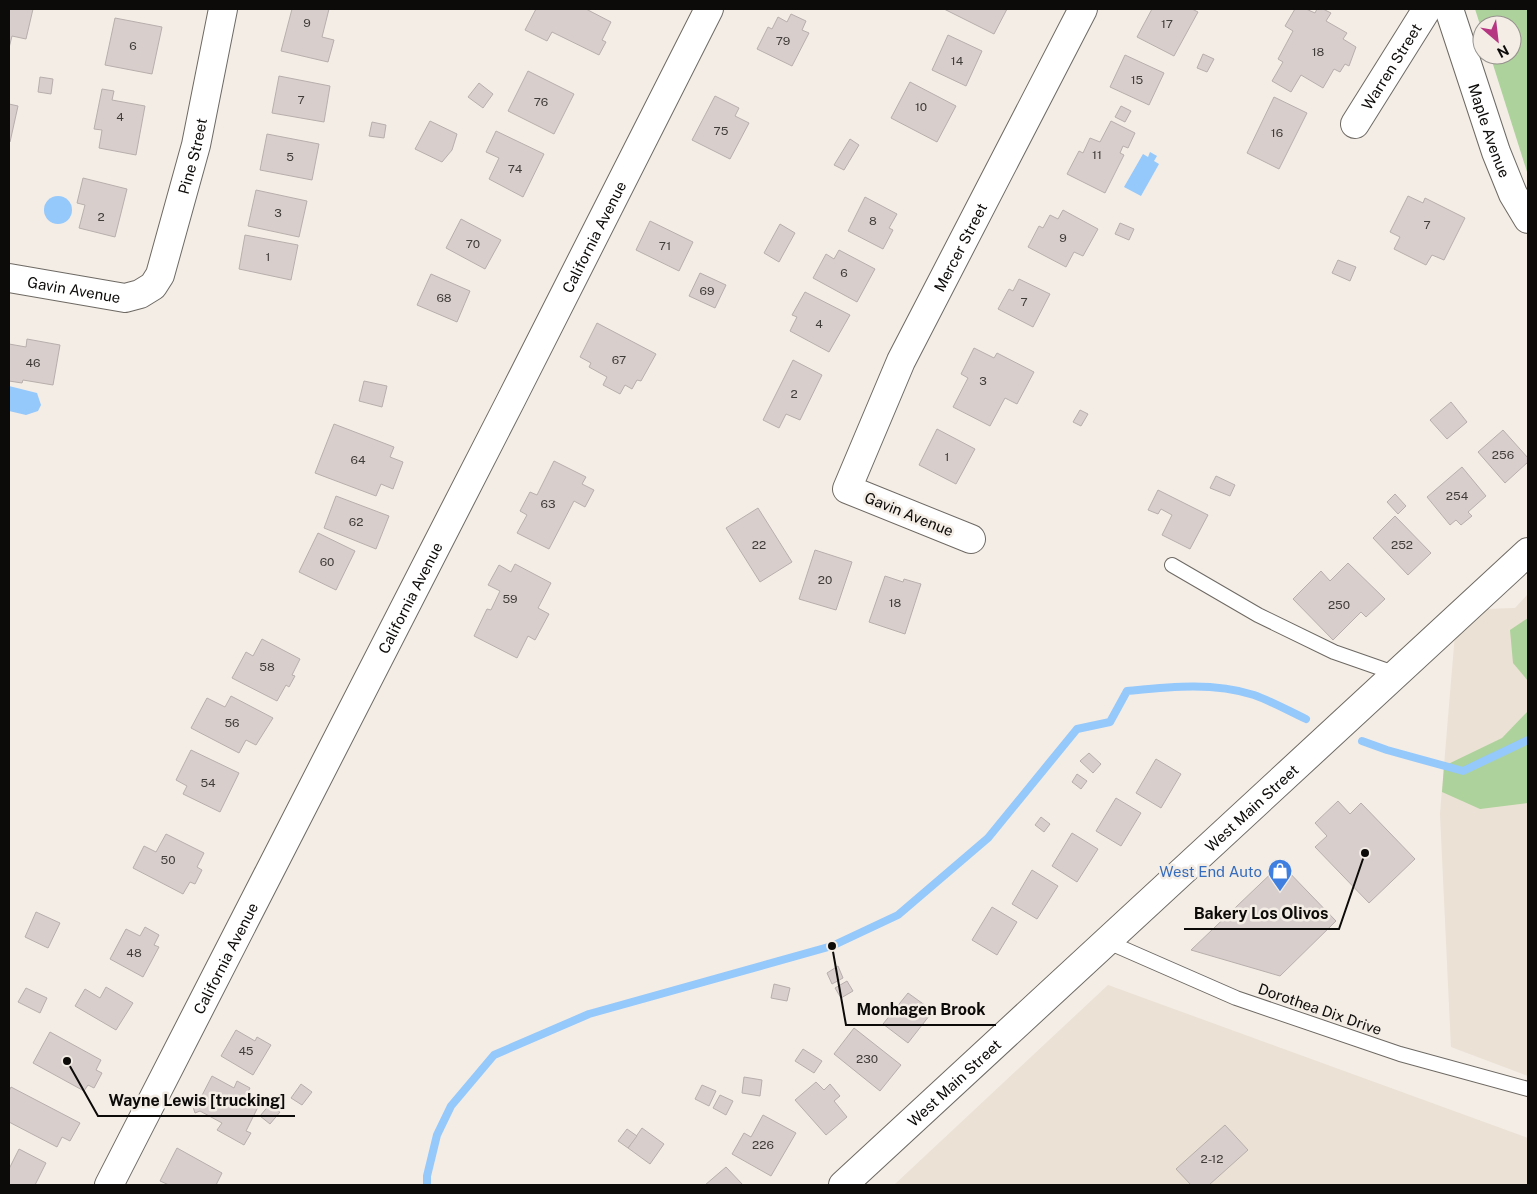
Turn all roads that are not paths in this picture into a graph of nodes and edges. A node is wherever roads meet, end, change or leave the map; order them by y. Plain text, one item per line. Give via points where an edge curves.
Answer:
1 (223, 9) edge
2 (709, 9) edge
3 (1083, 9) edge
4 (1427, 9) edge
5 (1449, 9) edge
6 (1355, 124) dead end
7 (1528, 219) edge
8 (9, 278) edge
9 (140, 294) joint
10 (847, 489) joint
11 (971, 539) dead end
12 (1528, 552) edge
13 (1172, 565) dead end
14 (1397, 674) junction
15 (1108, 942) junction
16 (1528, 1089) edge
17 (109, 1185) edge
18 (842, 1185) edge

1 - 9 street, Pine Street via 196,145 160,275 153,286
2 - 17 street, California Avenue
3 - 10 street, Mercer Street via 901,361
4 - 6 street, Warren Street
5 - 7 street, Maple Avenue via 1496,152 1513,194
8 - 9 street, Gavin Avenue via 116,297
10 - 11 street, Gavin Avenue
12 - 14 street, West Main Street
13 - 14 lane via 1258,615 1334,652
14 - 15 street, West Main Street
15 - 16 lane, Dorothea Dix Drive via 1236,998 1400,1054
15 - 18 street, West Main Street

